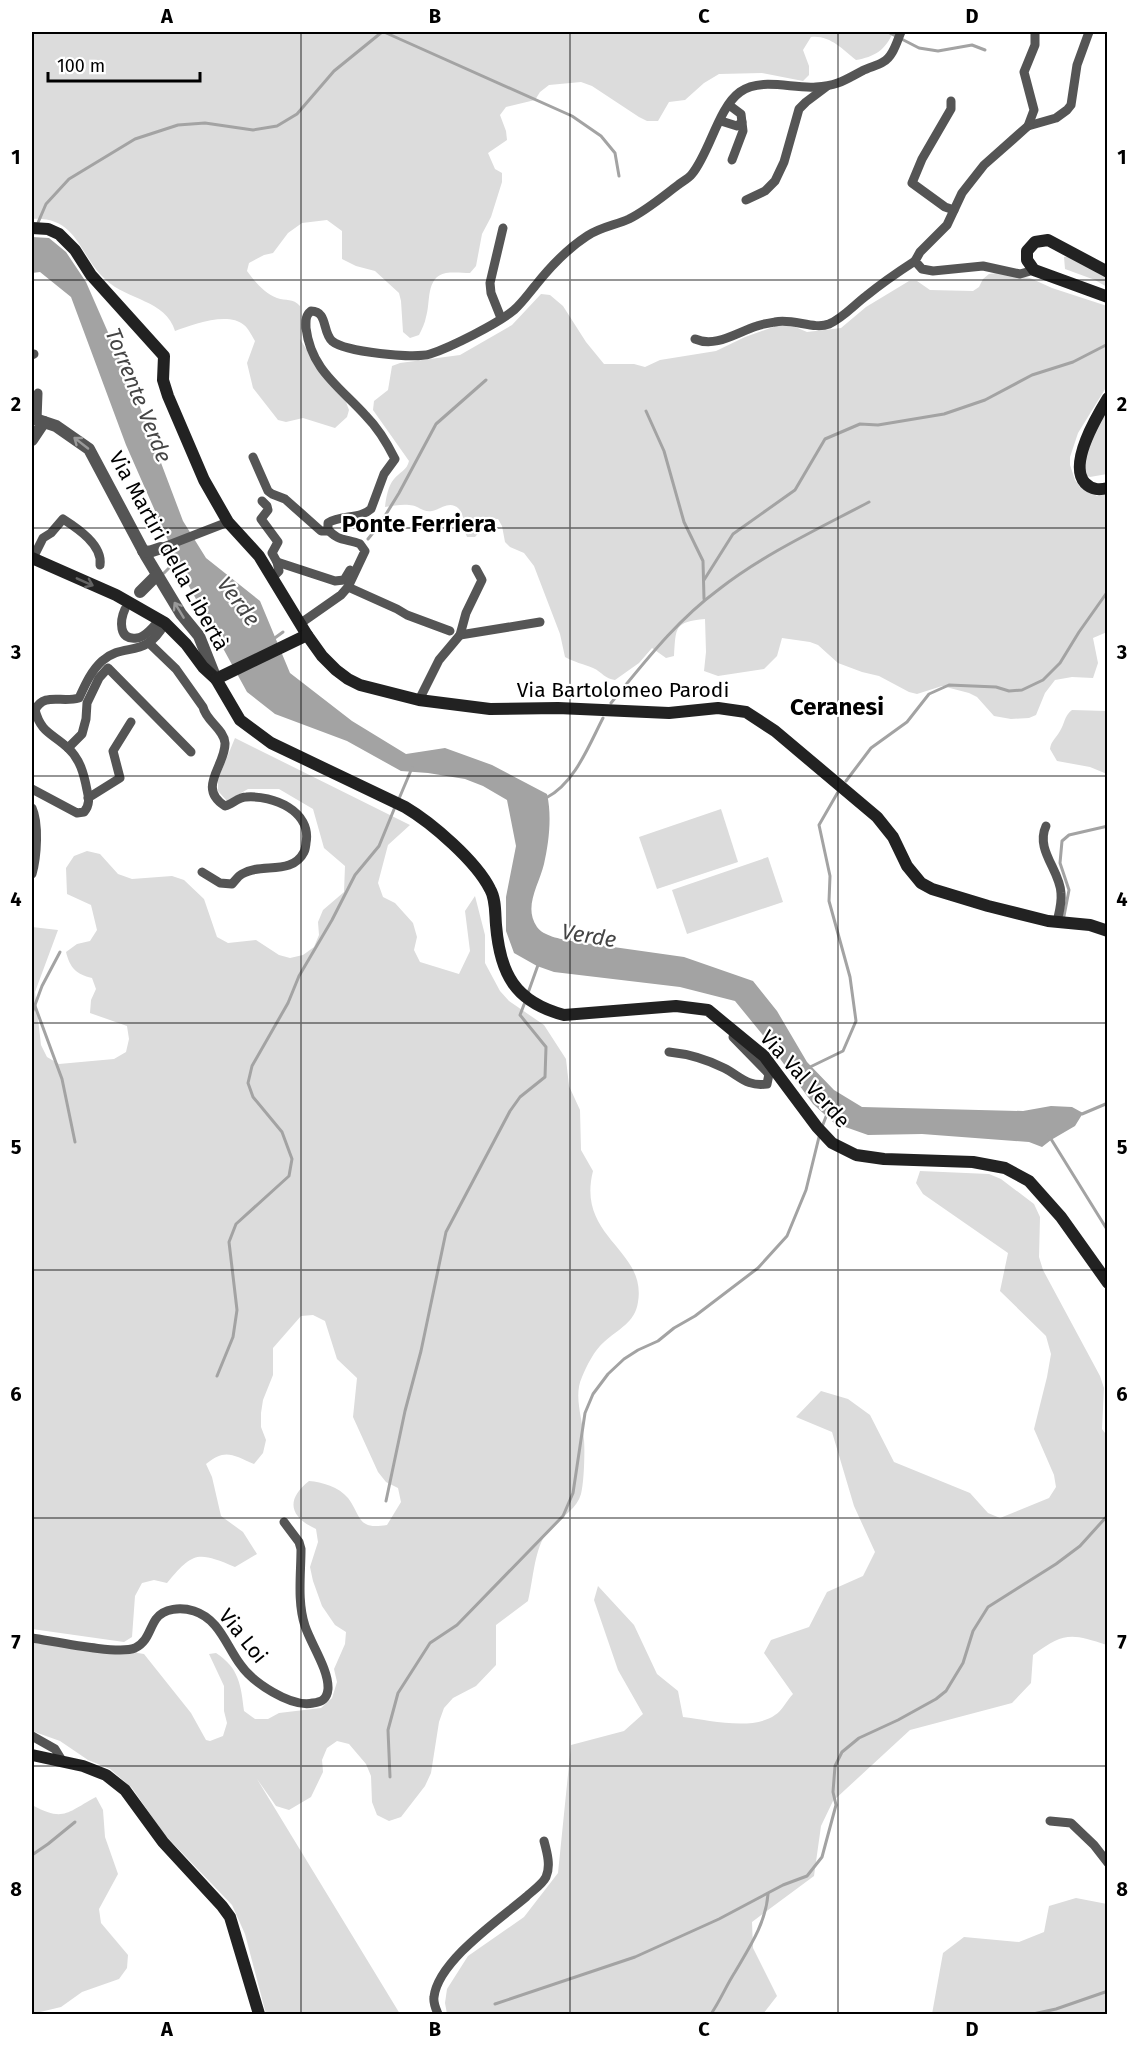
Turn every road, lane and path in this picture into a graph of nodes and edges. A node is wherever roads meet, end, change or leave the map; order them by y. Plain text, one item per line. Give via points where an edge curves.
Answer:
1 (901, 32) edge
2 (1035, 32) edge
3 (1089, 32) edge
4 (828, 86) junction
5 (951, 100) dead end
6 (729, 105) junction
7 (720, 121) junction
8 (742, 122) junction
9 (1029, 126) junction
10 (732, 160) dead end
11 (746, 200) dead end
12 (954, 210) junction
13 (32, 228) edge
14 (503, 228) dead end
15 (915, 261) junction
16 (1034, 270) junction
17 (1107, 272) edge
18 (1107, 297) edge
19 (501, 318) junction
20 (695, 339) dead end
21 (38, 393) dead end
22 (1107, 398) edge
23 (38, 420) edge
24 (32, 440) edge
25 (253, 457) dead end
26 (1107, 488) edge
27 (262, 501) dead end
28 (228, 522) junction
29 (329, 531) junction
30 (152, 553) junction
31 (32, 558) edge
32 (277, 562) junction
33 (360, 562) junction
34 (100, 565) dead end
35 (476, 569) dead end
36 (157, 575) junction
37 (273, 577) junction
38 (348, 587) junction
39 (140, 592) dead end
40 (125, 609) dead end
41 (162, 621) junction
42 (540, 622) dead end
43 (301, 623) junction
44 (450, 631) dead end
45 (460, 635) junction
46 (307, 636) junction
47 (149, 643) junction
48 (220, 677) junction
49 (419, 700) junction
50 (131, 722) dead end
51 (68, 748) junction
52 (191, 752) dead end
53 (32, 789) edge
54 (88, 798) junction
55 (32, 808) edge
56 (1046, 826) dead end
57 (202, 872) dead end
58 (32, 874) edge
59 (1057, 922) junction
60 (1107, 931) edge
61 (572, 1015) joint
62 (718, 1019) junction
63 (669, 1052) dead end
64 (1107, 1283) edge
65 (284, 1522) dead end
66 (32, 1638) edge
67 (32, 1736) edge
68 (32, 1755) edge
69 (63, 1762) junction
70 (1050, 1821) dead end
71 (544, 1841) dead end
72 (1107, 1863) edge
73 (259, 2014) edge
74 (438, 2014) edge

1 - 4 street via 884,62
2 - 9 street via 1035,45 1024,72 1034,110
3 - 9 street via 1077,65 1071,105 1056,118
4 - 6 street via 753,86
4 - 11 street via 800,109 775,181
5 - 12 street via 951,109 912,183
6 - 7 street
6 - 8 street via 741,114
7 - 8 street via 737,126
7 - 19 street via 691,175 629,219 588,235 555,262 515,310
8 - 10 street via 743,131
9 - 12 street via 984,165
12 - 15 street via 947,225
13 - 28 main road, Via Bartolomeo Parodi via 59,234 164,356 168,396 204,480
14 - 19 street via 490,283
15 - 16 street via 922,269 933,271 983,266 1020,274
15 - 20 street via 828,324 778,321 716,341
16 - 17 main road via 1027,260 1027,251 1035,242 1044,240
16 - 18 main road
19 - 29 street via 441,350 414,357 339,345 327,334 322,316 315,311 308,314 307,336 315,361 380,433 394,459 371,509 361,515 332,520 327,525
21 - 23 street
22 - 26 main road via 1091,426 1080,468 1088,486
23 - 24 street
30 -> 23 street, Via Martiri della Libertà via 89,449 56,426
25 - 29 street via 268,491 285,499 321,531
27 - 32 street via 268,510 261,519 278,542 272,553
28 - 30 street
28 - 37 main road, Via Bartolomeo Parodi
29 - 33 street via 336,538 363,546
30 - 36 street, Via Martiri della Libertà
31 - 34 street via 43,538 63,519 87,534
31 -> 41 main road
32 - 33 street via 341,581
32 - 37 street via 279,571
33 - 38 street
35 - 45 street via 482,580
36 - 39 street
48 -> 36 street, Via Martiri della Libertà via 199,636
37 - 43 main road, Via Bartolomeo Parodi
38 - 43 street
38 - 44 street
40 - 41 street via 120,625 129,637 146,634
41 - 47 street via 160,632
41 - 48 main road via 203,667
42 - 45 street
43 - 46 main road, Via Bartolomeo Parodi
45 - 49 street via 439,660
46 - 48 main road
46 - 49 main road, Via Bartolomeo Parodi via 348,679
47 - 51 street via 117,652 102,661 79,698 48,699 38,704 38,723
47 - 57 street via 176,669 224,736 214,776 213,791 218,802 225,806 243,797 264,797 289,807 302,819 308,834 305,852 294,864 255,869 232,884 220,883
48 - 61 main road, Via Martiri della Libertà via 233,710 254,731 271,743 405,807 446,838 492,891 500,956 514,986 551,1011
49 - 59 main road, Via Bartolomeo Parodi via 490,709 669,713 718,708 746,712 775,731 877,817 921,883 946,894
50 - 54 street via 113,751 120,778
51 - 52 street via 82,734 87,703 108,668
51 - 54 street via 82,768
53 - 54 street via 77,813 87,808
55 - 58 street via 37,820
56 - 59 street via 1042,836 1045,850 1061,892
59 - 60 main road, Via Bartolomeo Parodi
61 - 62 main road, Via Val Verde via 676,1006 708,1010
62 - 63 street via 769,1074 767,1084 756,1086 690,1054
62 - 64 main road, Via Val Verde via 764,1056 832,1143 856,1155 973,1162 1005,1168 1029,1180 1061,1217
65 - 66 street, Via Loi via 301,1549 304,1625 328,1687 321,1702 295,1702 265,1687 241,1666 214,1623 193,1610 166,1611 135,1648 111,1649
67 - 69 street via 55,1749
68 - 69 main road
69 - 73 main road via 106,1775 125,1790 163,1842 222,1906 230,1917
70 - 72 street via 1071,1823
71 - 74 street via 548,1868 545,1878 452,1962 433,1997

